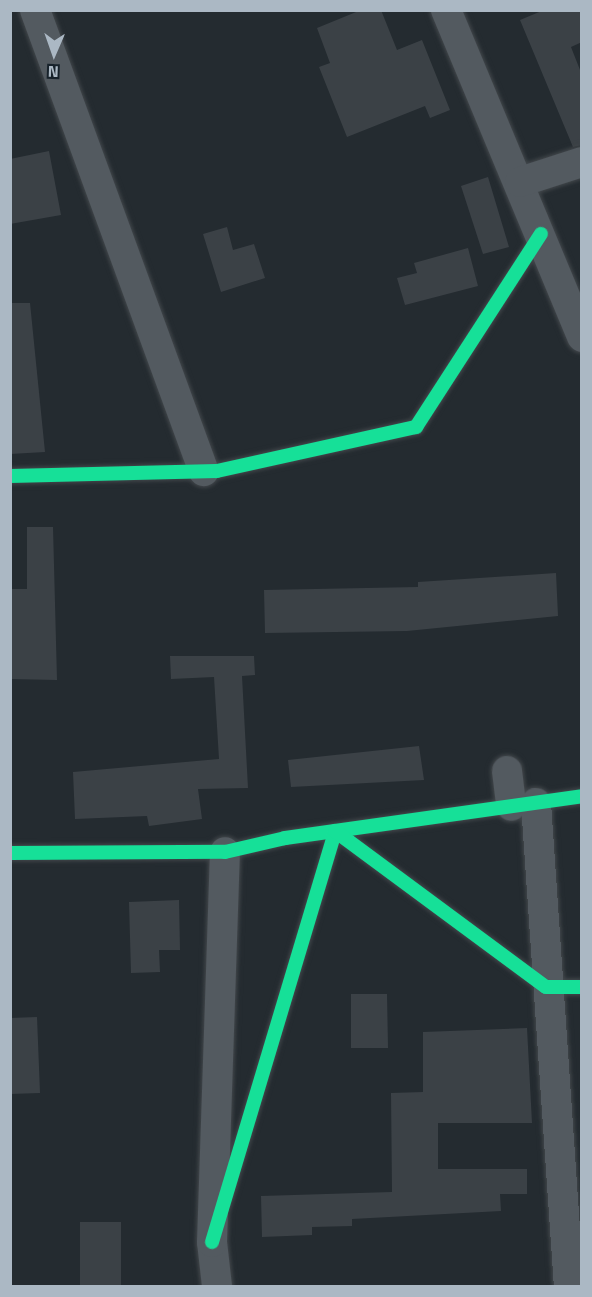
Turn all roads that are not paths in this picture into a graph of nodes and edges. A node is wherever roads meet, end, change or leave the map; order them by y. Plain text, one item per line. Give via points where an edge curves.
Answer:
1 (35, 10) edge
2 (446, 10) edge
3 (582, 162) edge
4 (520, 182) junction
5 (542, 234) junction
6 (582, 337) edge
7 (204, 471) junction
8 (10, 476) edge
9 (507, 771) dead end
10 (582, 796) edge
11 (523, 805) junction
12 (335, 831) junction
13 (225, 852) junction
14 (10, 853) edge
15 (546, 987) junction
16 (582, 987) edge
17 (212, 1242) junction
18 (217, 1287) edge
19 (569, 1287) edge

1 - 7 street
2 - 4 street
3 - 4 street
4 - 5 street
5 - 6 street
5 - 7 street via 416,427
7 - 8 street
9 - 11 street
10 - 11 street
11 - 12 street
11 - 15 street
12 - 13 street
12 - 15 street
12 - 17 street
13 - 14 street
13 - 17 street
15 - 16 street
15 - 19 street
17 - 18 street

